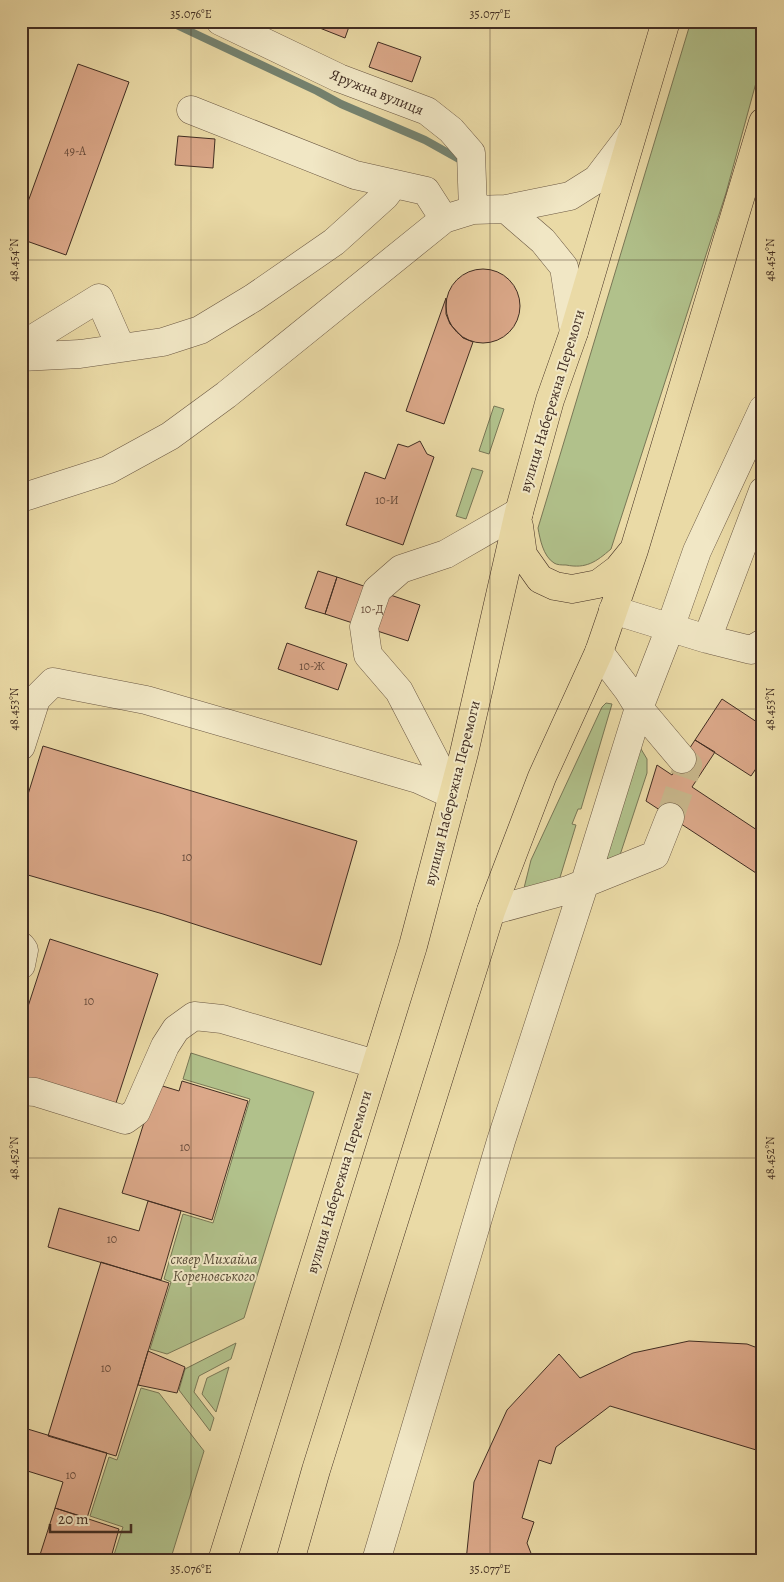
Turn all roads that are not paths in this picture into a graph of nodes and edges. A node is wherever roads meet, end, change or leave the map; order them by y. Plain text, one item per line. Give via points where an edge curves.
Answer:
1 (220, 21) edge
2 (666, 21) edge
3 (250, 27) edge
4 (191, 110) dead end
5 (763, 122) edge
6 (632, 133) junction
7 (394, 184) junction
8 (506, 209) junction
9 (473, 210) junction
10 (444, 218) junction
11 (574, 332) junction
12 (21, 346) edge
13 (121, 348) junction
14 (21, 357) edge
15 (763, 409) edge
16 (763, 491) edge
17 (21, 498) edge
18 (519, 512) junction
19 (634, 550) junction
20 (613, 610) junction
21 (670, 628) junction
22 (707, 639) junction
23 (759, 649) edge
24 (599, 652) junction
25 (639, 708) junction
26 (21, 746) edge
27 (682, 759) tunnel mouth
28 (453, 795) junction
29 (670, 817) tunnel mouth
30 (585, 882) junction
31 (491, 911) junction
32 (21, 946) edge
33 (21, 965) edge
34 (375, 1064) junction
35 (21, 1091) edge
36 (222, 1561) edge
37 (290, 1561) edge
38 (376, 1561) edge

1 - 3 street, Яружна вулиця
2 - 6 main road, вулиця Набережна Перемоги
3 - 9 street, Яружна вулиця via 339,78 427,111 451,130 471,153
4 - 7 street via 355,174
5 - 19 main road
6 - 8 street via 597,179 570,196
6 - 11 main road, вулиця Набережна Перемоги
7 - 10 street via 426,191
7 - 13 street via 334,242 200,330 163,342
8 - 9 street
8 - 11 street via 544,240 564,267
9 - 10 street
10 - 17 street via 170,436 108,470
11 - 18 main road, вулиця Набережна Перемоги via 550,400
12 - 13 street via 99,298
13 - 14 street
15 - 21 street via 697,551
16 - 22 street
18 - 19 main road via 523,555 540,579 555,586 572,589 598,584 618,569
18 - 28 main road, вулиця Набережна Перемоги
18 - 28 street via 446,554 401,569 376,590 364,627 368,654 399,691
19 - 20 main road
20 - 21 street
20 - 24 main road
21 - 22 street
21 - 25 street
22 - 23 street
24 - 25 street
24 - 31 main road via 542,777
25 - 27 street
25 - 30 street
26 - 28 street via 36,699 53,682 146,700 418,779
28 - 34 main road, вулиця Набережна Перемоги via 413,946
29 - 30 street via 655,855
30 - 31 street via 568,890
30 - 38 street via 501,1141
31 - 37 main road
32 - 33 street via 24,950
34 - 35 street via 222,1019 194,1016 176,1028 136,1112 125,1120 35,1092
34 - 36 main road, вулиця Набережна Перемоги

